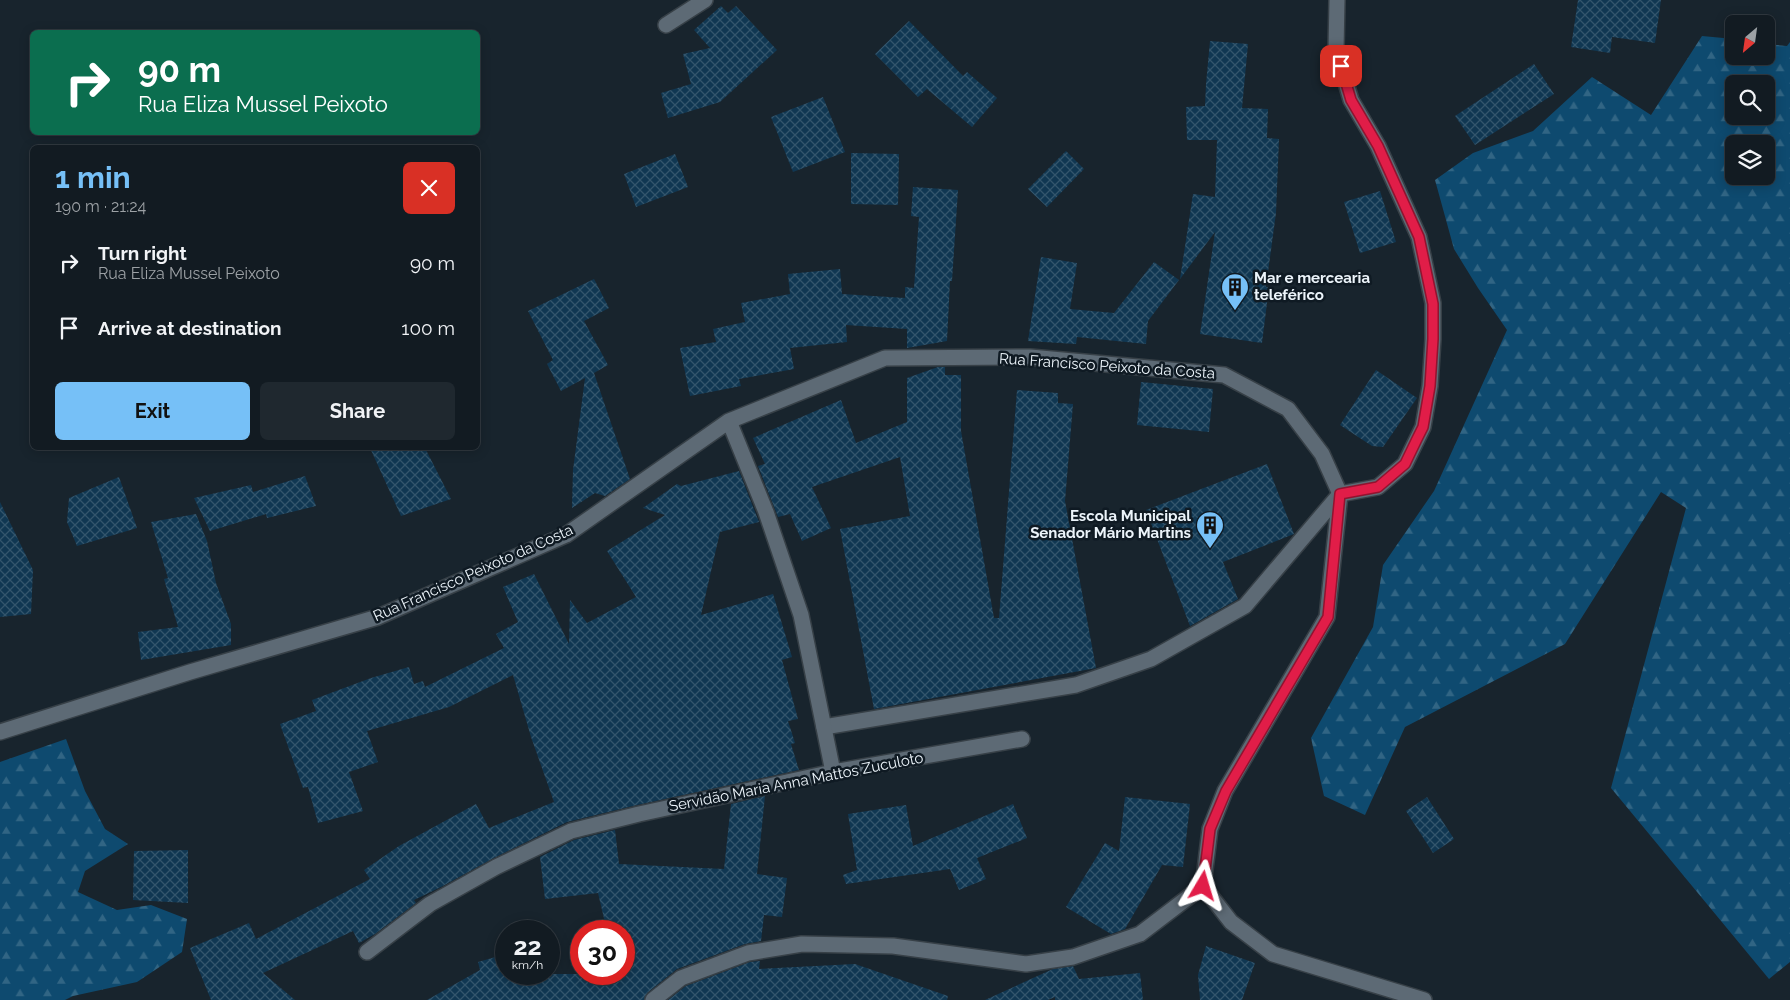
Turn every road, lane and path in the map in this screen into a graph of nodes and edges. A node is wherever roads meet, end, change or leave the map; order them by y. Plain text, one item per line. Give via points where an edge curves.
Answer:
1 (705, 0) edge
2 (1336, 0) edge
3 (666, 25) dead end
4 (729, 421) junction
5 (1340, 494) junction
6 (824, 727) junction
7 (0, 732) edge
8 (1022, 739) dead end
9 (833, 772) junction
10 (1203, 886) junction
11 (367, 952) dead end
12 (653, 1000) edge
13 (1424, 1000) edge

1 - 3 street
2 - 5 street via 1336,49 1351,100 1378,146 1419,237 1433,304 1430,386 1423,427 1416,442 1405,464 1378,487
4 - 5 street, Rua Francisco Peixoto da Costa via 885,358 1030,357 1224,375 1288,409 1322,454
4 - 6 street via 766,512 802,615
4 - 7 street, Rua Francisco Peixoto da Costa via 566,536 378,617
5 - 6 street via 1245,606 1151,659 1076,685
5 - 10 street via 1328,617 1226,791 1210,829
6 - 9 street
8 - 9 street, Servidão Maria Anna Mattos Zuculoto
9 - 11 street, Servidão Maria Anna Mattos Zuculoto via 571,831 496,866 430,904
10 - 12 street via 1140,934 1073,957 1026,964 894,946 802,944 748,953 681,978
10 - 13 street via 1230,922 1273,954

